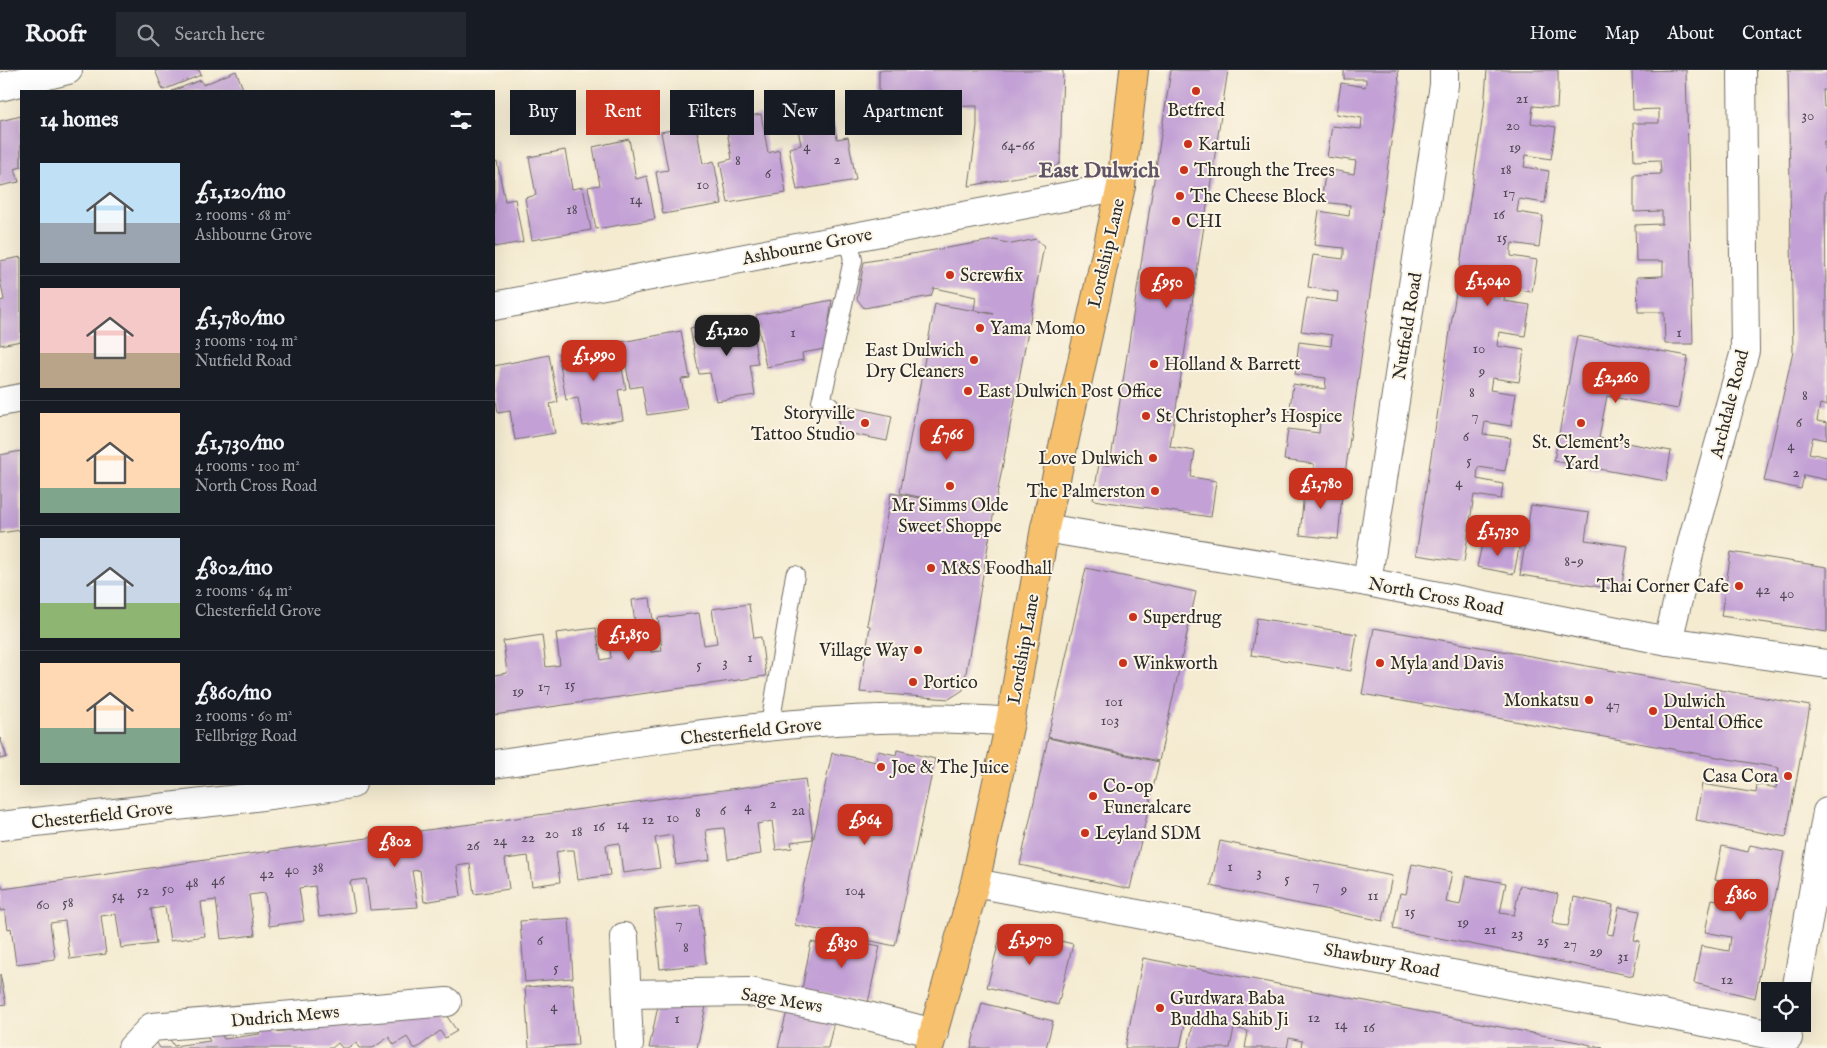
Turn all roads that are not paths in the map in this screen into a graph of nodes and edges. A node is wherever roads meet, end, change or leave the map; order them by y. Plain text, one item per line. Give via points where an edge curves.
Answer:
1 (68, 70) edge
2 (1134, 70) edge
3 (1444, 70) edge
4 (1742, 70) edge
5 (0, 87) edge
6 (1121, 186) junction
7 (848, 238) junction
8 (495, 306) edge
9 (20, 398) edge
10 (0, 402) edge
11 (829, 405) dead end
12 (1045, 528) junction
13 (794, 575) dead end
14 (1367, 582) junction
15 (1668, 642) junction
16 (1827, 664) edge
17 (1010, 722) junction
18 (770, 725) junction
19 (495, 764) edge
20 (344, 785) edge
21 (1827, 812) edge
22 (0, 826) edge
23 (975, 883) junction
24 (624, 937) dead end
25 (1798, 982) edge
26 (627, 994) junction
27 (447, 1002) dead end
28 (1788, 1037) edge
29 (932, 1041) edge
30 (629, 1045) dead end
31 (132, 1048) edge

1 - 5 street
2 - 6 main road, Lordship Lane
3 - 14 street, Nutfield Road via 1443,95
4 - 15 street, Archdale Road via 1745,351
6 - 7 street, Ashbourne Grove
6 - 12 main road, Lordship Lane
7 - 8 street, Ashbourne Grove
7 - 11 lane via 853,260 821,402
9 - 10 street
12 - 14 street, North Cross Road
12 - 17 main road, Lordship Lane
13 - 18 lane
14 - 15 street, North Cross Road
15 - 16 street, North Cross Road
17 - 18 street, Chesterfield Grove via 962,718
17 - 23 main road, Lordship Lane
18 - 19 street, Chesterfield Grove
20 - 22 street, Chesterfield Grove
21 - 25 street
23 - 28 street, Shawbury Road
23 - 29 main road, Lordship Lane
24 - 26 street
26 - 29 street, Sage Mews via 750,992 872,1017
26 - 30 street
27 - 31 street, Dudrich Mews via 152,1028

